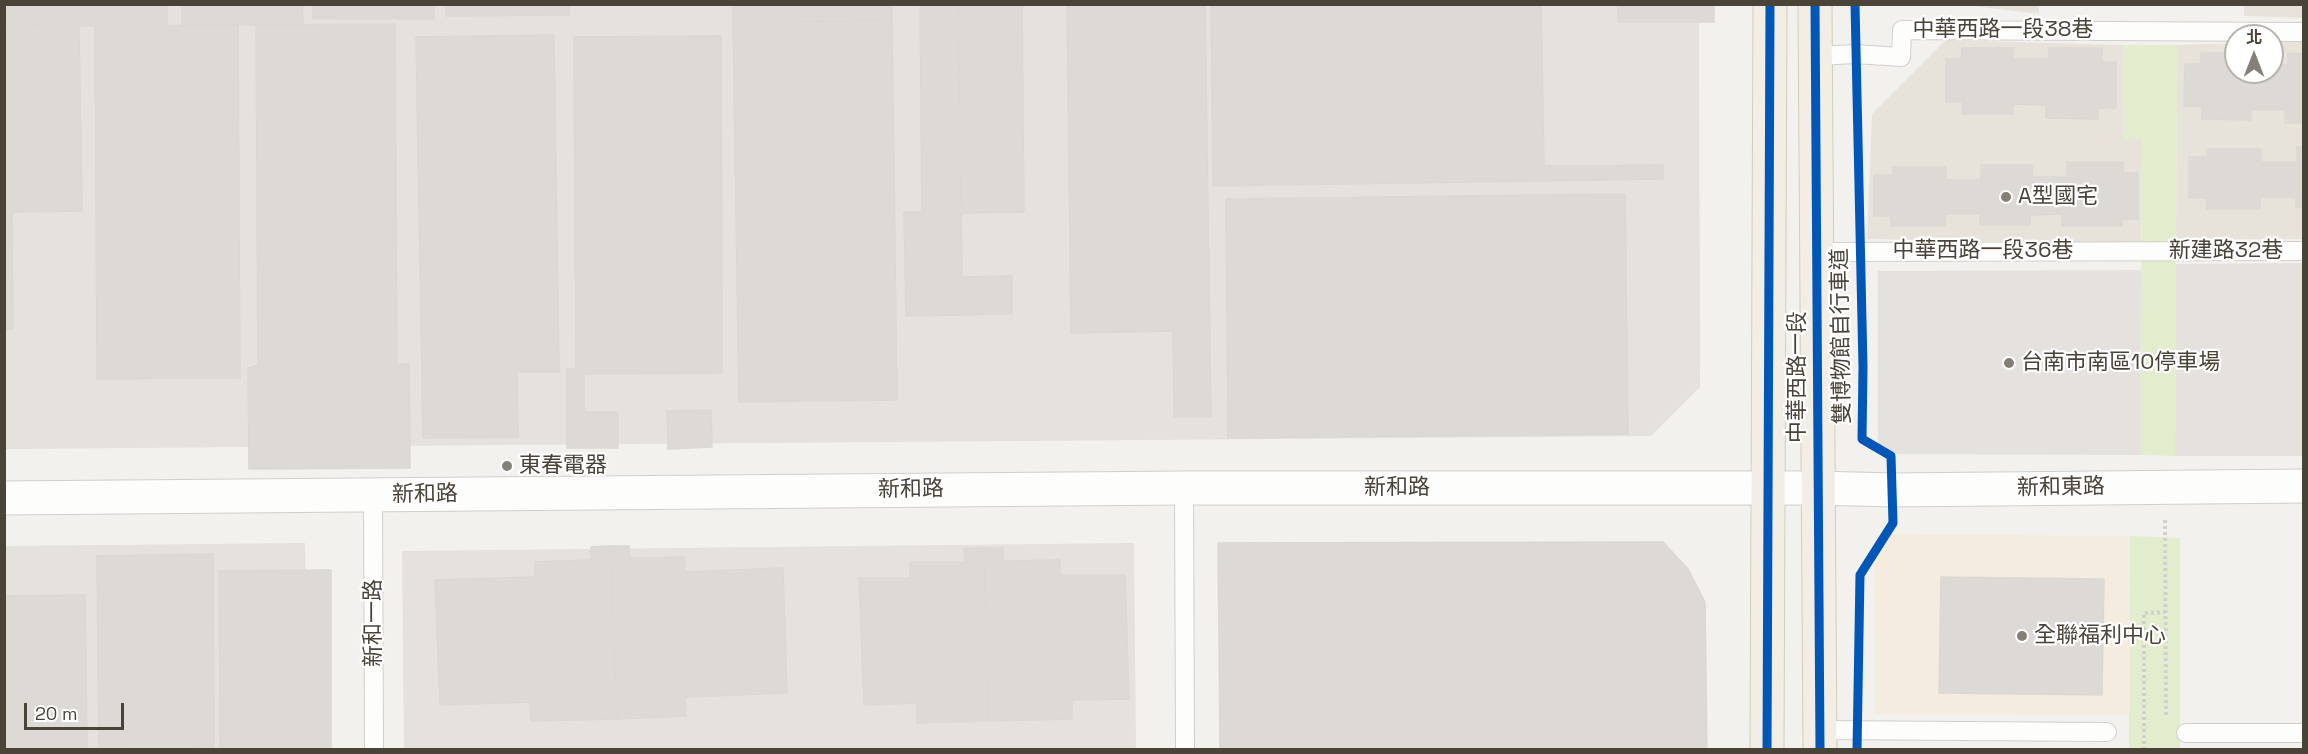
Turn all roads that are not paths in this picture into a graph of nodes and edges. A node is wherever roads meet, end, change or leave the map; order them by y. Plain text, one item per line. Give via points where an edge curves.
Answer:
1 (1770, 4) edge
2 (1815, 4) edge
3 (2304, 32) edge
4 (1816, 56) junction
5 (2304, 251) edge
6 (1817, 252) junction
7 (2149, 252) joint
8 (2304, 486) edge
9 (1184, 488) junction
10 (1768, 488) junction
11 (1818, 488) junction
12 (374, 496) junction
13 (4, 498) edge
14 (2107, 732) dead end
15 (2186, 733) dead end
16 (2304, 733) edge
17 (1820, 740) edge
18 (374, 750) edge
19 (1185, 750) edge
20 (1767, 750) edge

1 - 10 main road, 中華西路一段
2 - 4 main road, 中華西路一段
3 - 4 lane, 中華西路一段38巷 via 1902,30 1901,57
4 - 6 main road, 中華西路一段
5 - 7 lane, 新建路32巷
6 - 7 lane, 中華西路一段36巷
6 - 11 main road, 中華西路一段
8 - 11 street, 新和東路
9 - 10 street, 新和路
9 - 12 street, 新和路
9 - 19 lane
10 - 11 street, 新和路
10 - 20 main road, 中華西路一段
11 - 17 main road, 中華西路一段
12 - 13 street, 新和路
12 - 18 lane, 新和一路
14 - 17 lane
15 - 16 lane

